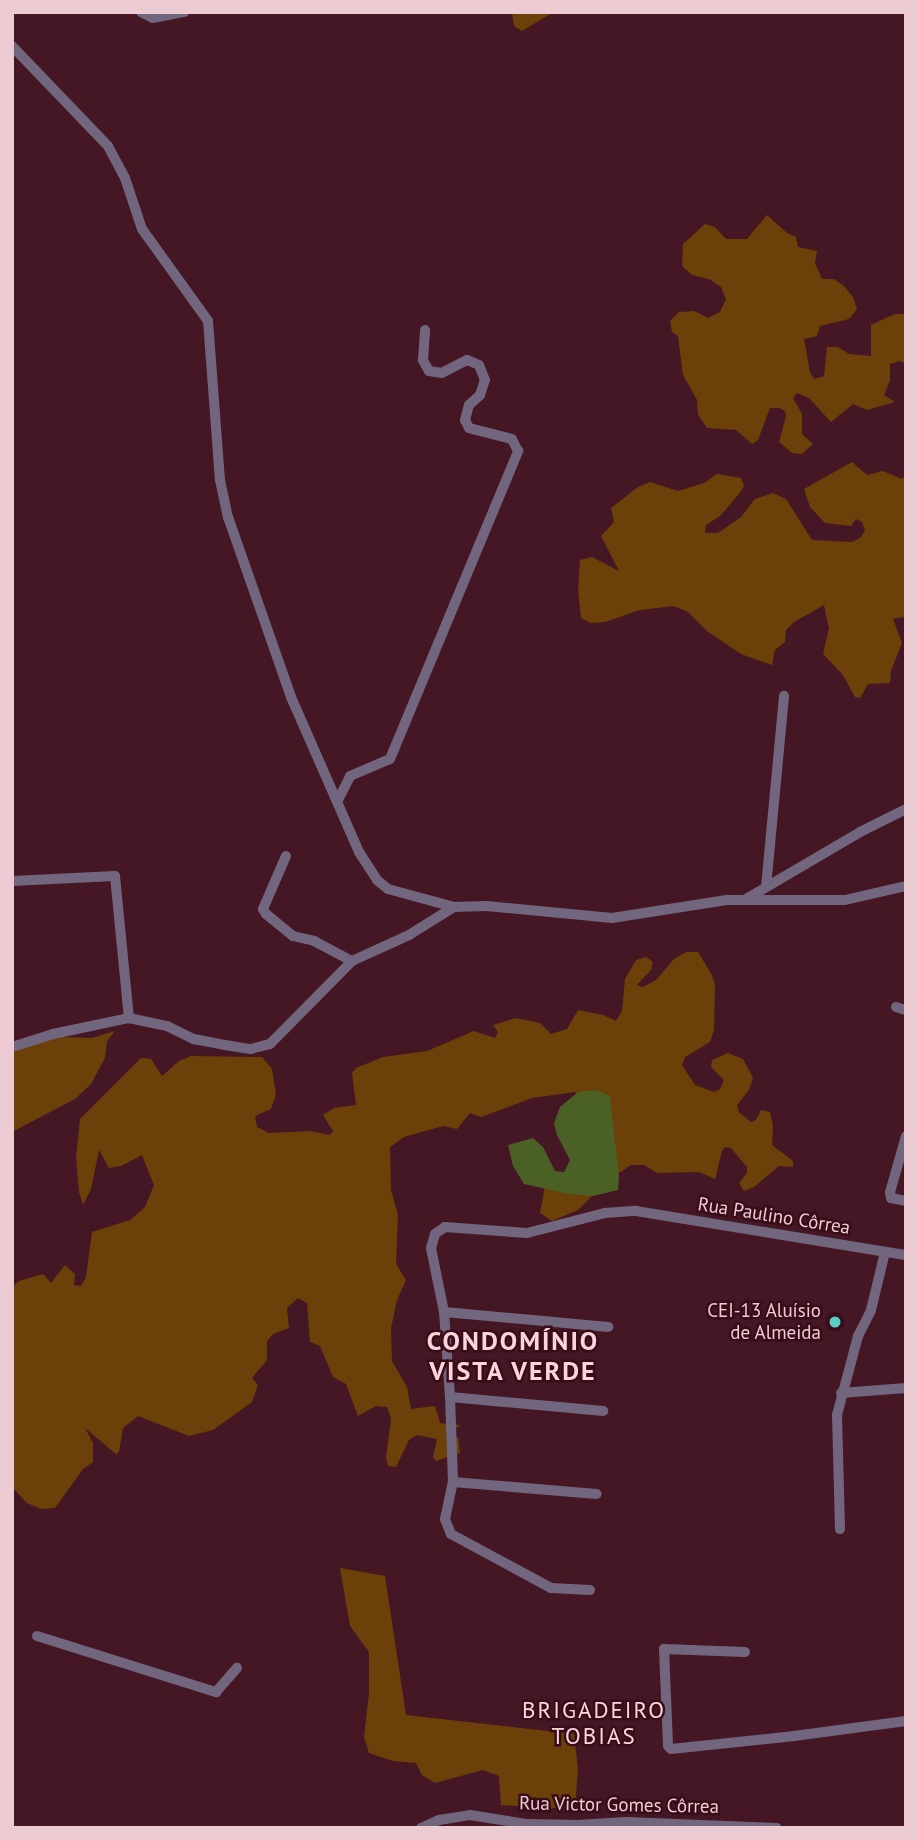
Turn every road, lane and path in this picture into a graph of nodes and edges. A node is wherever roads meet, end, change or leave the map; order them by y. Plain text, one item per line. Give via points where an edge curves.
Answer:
1 (141, 12) edge
2 (184, 12) edge
3 (12, 46) edge
4 (425, 330) dead end
5 (785, 696) dead end
6 (338, 800) junction
7 (906, 809) edge
8 (286, 856) dead end
9 (12, 881) edge
10 (906, 886) edge
11 (766, 887) junction
12 (746, 899) junction
13 (453, 907) junction
14 (352, 961) junction
15 (129, 1018) junction
16 (12, 1047) edge
17 (906, 1136) edge
18 (906, 1201) edge
19 (885, 1252) junction
20 (906, 1255) edge
21 (444, 1312) junction
22 (608, 1327) dead end
23 (906, 1388) edge
24 (841, 1393) junction
25 (450, 1397) junction
26 (603, 1411) dead end
27 (453, 1482) junction
28 (597, 1494) dead end
29 (840, 1529) dead end
30 (590, 1590) dead end
31 (37, 1636) dead end
32 (745, 1652) dead end
33 (237, 1668) dead end
34 (906, 1721) edge
35 (421, 1828) edge
36 (777, 1828) edge

1 - 2 street via 153,18
3 - 6 street via 108,146 125,178 142,229 208,321 220,480 228,517 291,697
4 - 6 street via 423,360 429,371 442,373 467,360 479,365 485,380 480,395 469,405 465,420 469,428 512,439 518,451 390,759 350,776
5 - 11 street
6 - 13 street via 359,852 377,880 397,891
7 - 11 street
8 - 14 street via 263,909 266,914 293,936 314,940
9 - 15 street via 115,876
10 - 12 street via 845,900
11 - 12 street
12 - 13 street via 612,918
13 - 14 street via 409,935
14 - 15 street via 286,1031 270,1044 251,1049 194,1039 167,1026
15 - 16 street
17 - 18 street via 890,1192 891,1198
19 - 20 street, Rua Paulino Côrrea
19 - 21 street, Rua Paulino Côrrea via 636,1211 605,1213 527,1233 445,1227 431,1248
19 - 24 street via 871,1310
21 - 22 street
21 - 25 street
23 - 24 street
24 - 29 street via 837,1415
25 - 26 street
25 - 27 street
27 - 28 street
27 - 30 street via 445,1519 451,1534 551,1588
31 - 33 street via 216,1692
32 - 34 street via 664,1649 668,1746
35 - 36 street, Rua Victor Gomes Côrrea via 470,1815 527,1824 626,1822

